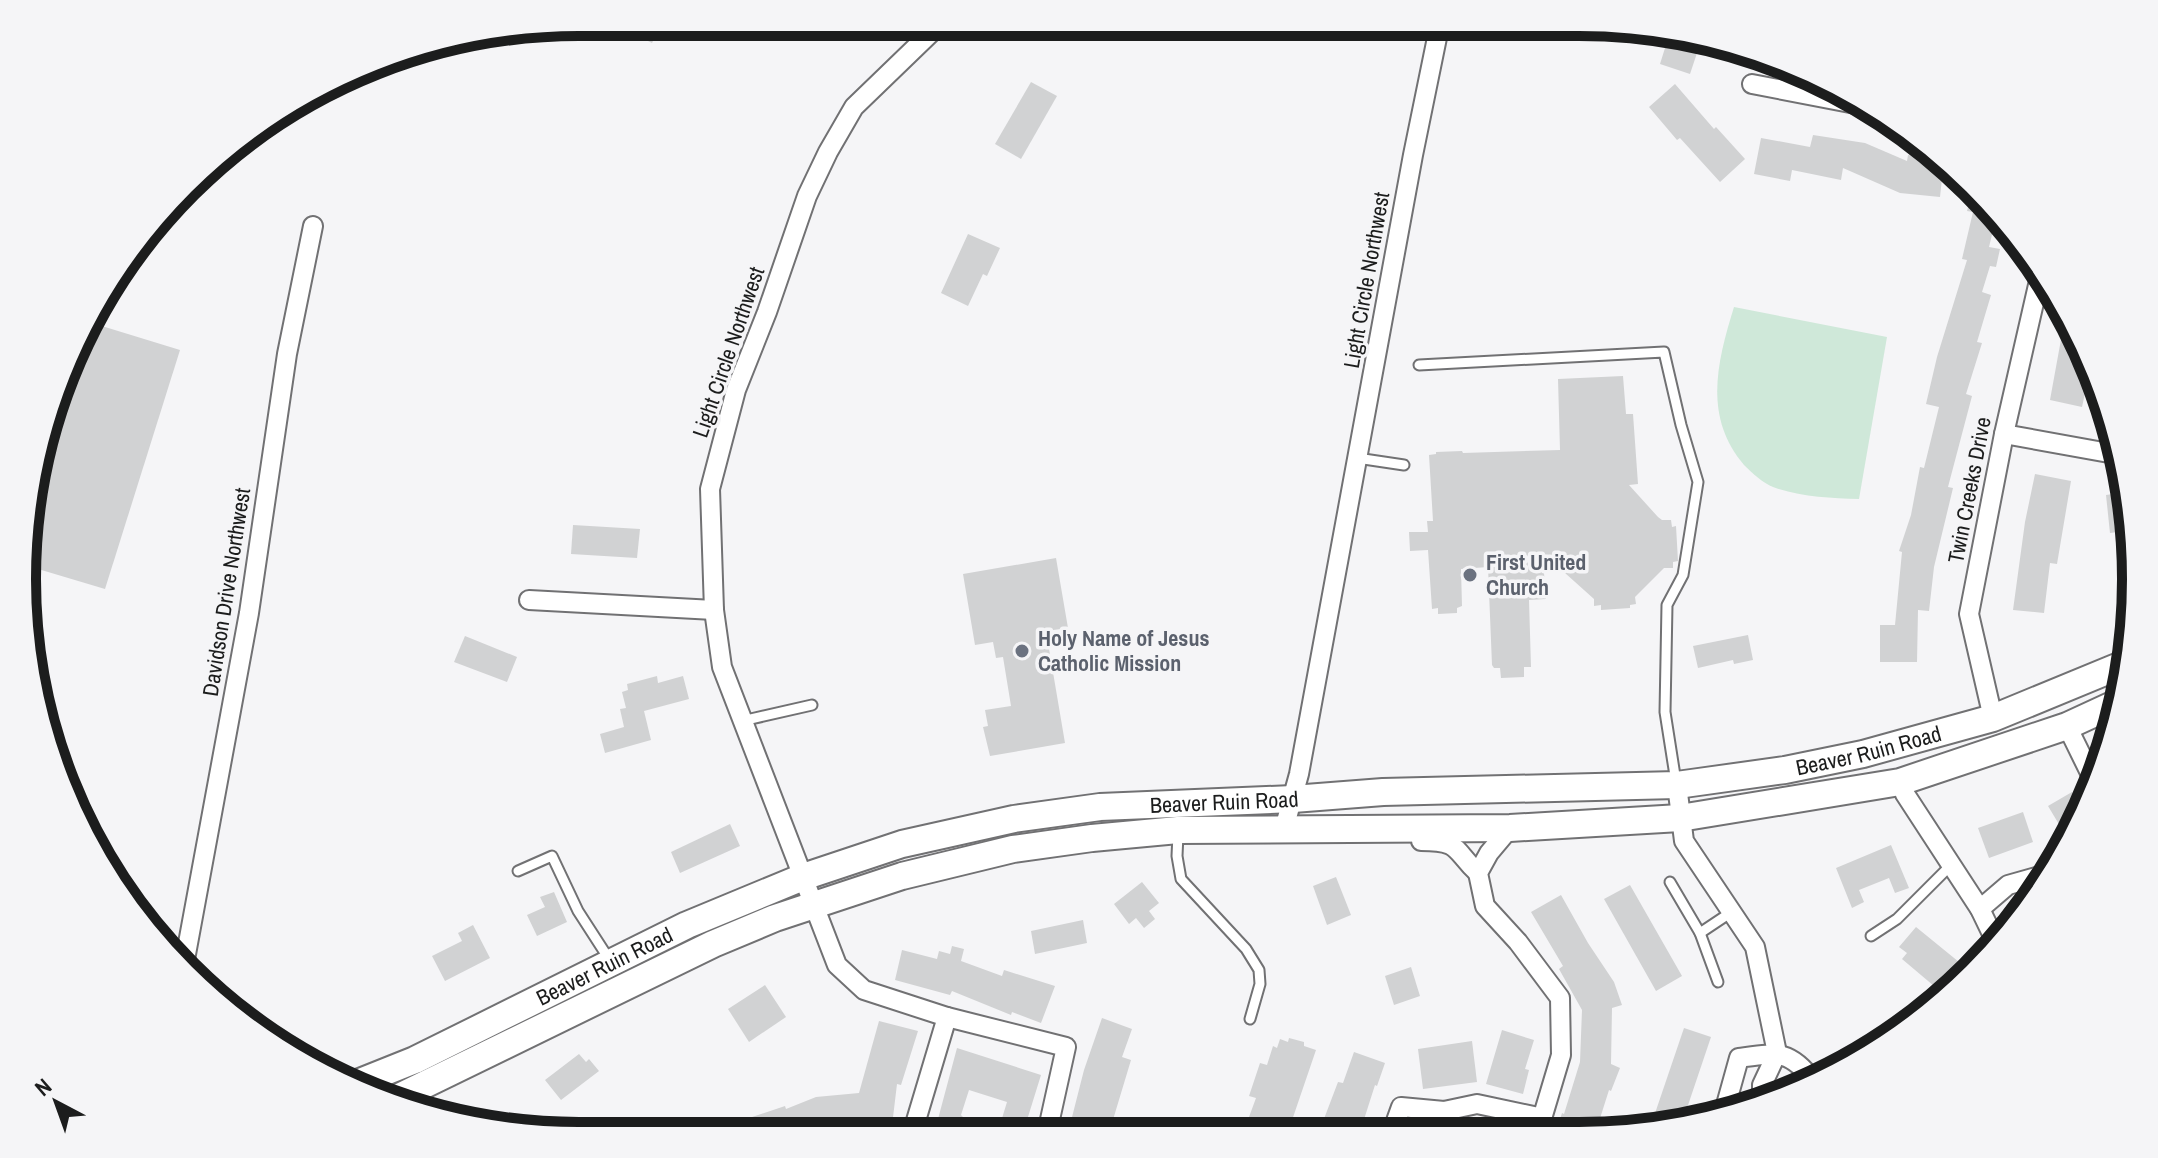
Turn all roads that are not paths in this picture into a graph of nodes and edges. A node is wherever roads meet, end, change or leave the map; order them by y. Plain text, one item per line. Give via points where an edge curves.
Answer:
1 (928, 36) edge
2 (1437, 36) edge
3 (1752, 84) dead end
4 (1834, 100) edge
5 (313, 226) dead end
6 (2037, 289) edge
7 (1419, 365) dead end
8 (2004, 434) junction
9 (2107, 453) edge
10 (1357, 458) junction
11 (1404, 465) dead end
12 (529, 600) dead end
13 (714, 610) junction
14 (2114, 668) edge
15 (812, 705) dead end
16 (2106, 708) edge
17 (1993, 718) junction
18 (742, 721) junction
19 (2067, 726) junction
20 (2087, 769) edge
21 (1900, 782) junction
22 (1677, 785) junction
23 (1293, 799) junction
24 (1680, 818) junction
25 (1394, 827) junction
26 (1510, 828) junction
27 (1284, 829) junction
28 (1178, 830) junction
29 (1951, 865) junction
30 (518, 871) dead end
31 (1478, 873) junction
32 (803, 877) junction
33 (2032, 878) edge
34 (1670, 882) dead end
35 (813, 904) junction
36 (1980, 909) junction
37 (1733, 911) junction
38 (1991, 932) edge
39 (1700, 933) junction
40 (1871, 936) dead end
41 (186, 953) edge
42 (611, 962) junction
43 (1718, 982) dead end
44 (947, 1017) junction
45 (1250, 1019) dead end
46 (1777, 1053) junction
47 (1807, 1072) edge
48 (367, 1079) edge
49 (1762, 1090) edge
50 (406, 1094) edge
51 (1727, 1101) edge
52 (916, 1122) edge
53 (1049, 1122) edge
54 (1396, 1122) edge
55 (1531, 1122) edge
56 (1541, 1122) edge

1 - 13 street, Light Circle Northwest via 854,107 807,196 736,390 710,489
2 - 10 street, Light Circle Northwest
3 - 4 street
5 - 41 street, Davidson Drive Northwest
6 - 8 street, Twin Creeks Drive
7 - 22 lane via 1664,352 1698,482 1683,575 1667,605 1665,712
8 - 9 street
8 - 17 street, Twin Creeks Drive via 1969,614
10 - 11 lane
10 - 23 street, Light Circle Northwest
12 - 13 street
13 - 18 street, Light Circle Northwest via 722,667
14 - 17 main road, Beaver Ruin Road
15 - 18 lane
16 - 19 main road, Beaver Ruin Road
17 - 22 main road, Beaver Ruin Road via 1863,754
18 - 32 street, Light Circle Northwest
19 - 20 street
19 - 21 main road, Beaver Ruin Road
21 - 24 main road, Beaver Ruin Road
21 - 29 street
22 - 23 main road, Beaver Ruin Road
22 - 24 street
23 - 27 street, Light Circle Northwest
23 - 32 main road, Beaver Ruin Road via 1100,807 1014,819 902,844
24 - 26 main road, Beaver Ruin Road
24 - 37 street via 1688,849
25 - 26 main road, Beaver Ruin Road
25 - 27 main road, Beaver Ruin Road
25 - 31 street via 1403,841 1443,841 1460,851
26 - 31 street
27 - 28 main road, Beaver Ruin Road
28 - 35 main road, Beaver Ruin Road via 1013,849
28 - 45 lane via 1181,879 1259,970
29 - 36 street
29 - 40 lane via 1897,919
30 - 42 lane via 552,856 578,911
31 - 56 street via 1485,906 1560,998 1561,1055
32 - 35 street, Light Circle Northwest
32 - 42 main road, Beaver Ruin Road
33 - 36 street via 2008,885
34 - 39 lane
35 - 44 street, Light Circle Northwest via 837,965 864,990
35 - 50 main road, Beaver Ruin Road via 713,944
36 - 38 street
37 - 39 lane
37 - 46 street via 1755,947
39 - 43 lane
42 - 48 main road, Beaver Ruin Road
44 - 52 street
44 - 53 street, Light Circle Northwest via 1066,1047
46 - 47 street
46 - 49 street
46 - 51 street via 1739,1058
54 - 55 street via 1401,1107 1444,1111 1477,1104

